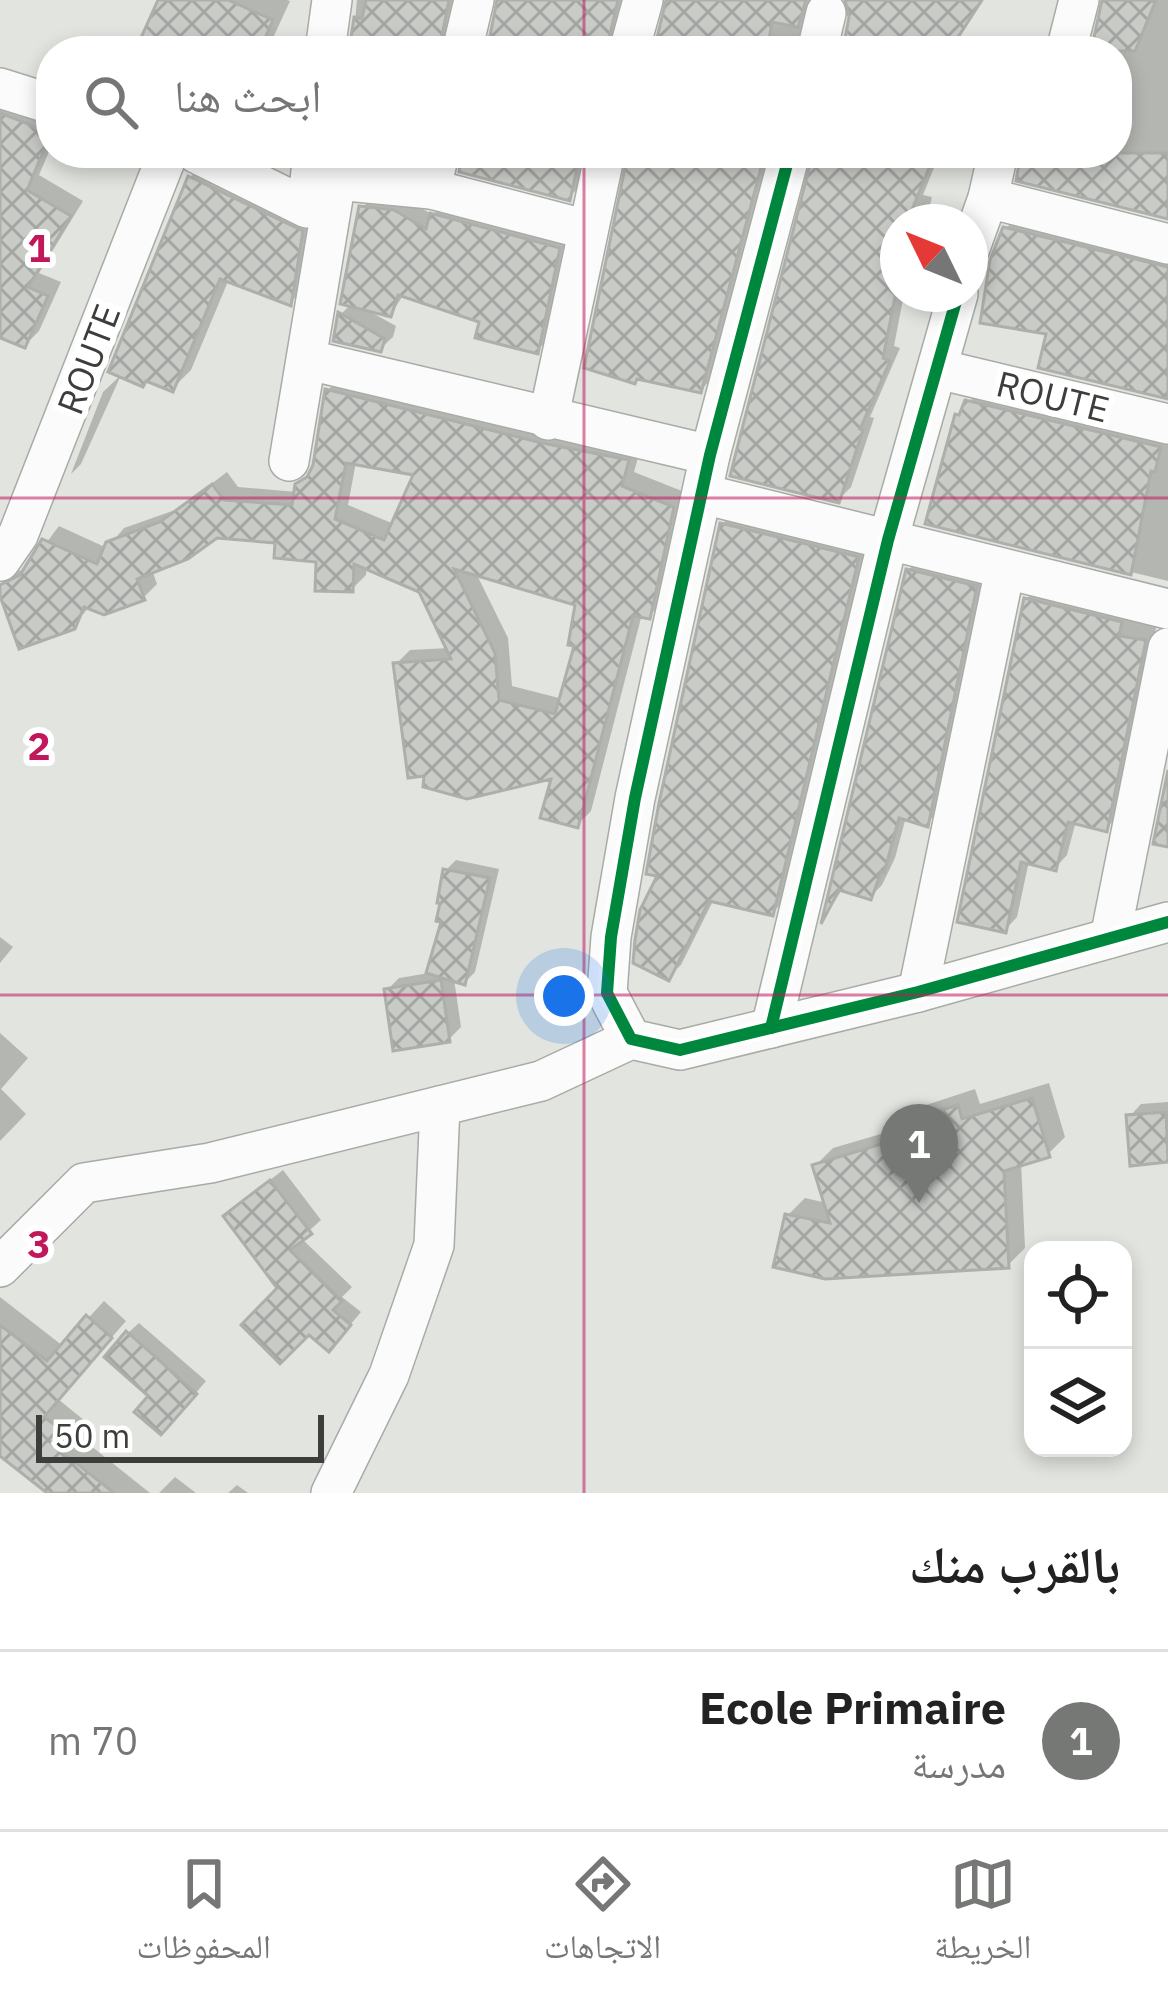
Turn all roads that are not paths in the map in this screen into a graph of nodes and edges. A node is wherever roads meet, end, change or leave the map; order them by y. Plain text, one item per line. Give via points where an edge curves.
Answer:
1 (332, 0) edge
2 (474, 0) edge
3 (643, 0) edge
4 (1079, 0) edge
5 (328, 36) edge
6 (466, 36) edge
7 (632, 36) edge
8 (1070, 36) edge
9 (0, 88) edge
10 (36, 99) edge
11 (163, 168) edge
12 (226, 168) edge
13 (311, 168) edge
14 (602, 168) edge
15 (786, 168) edge
16 (995, 168) edge
17 (435, 171) edge
18 (988, 198) junction
19 (986, 204) edge
20 (588, 230) junction
21 (1168, 244) edge
22 (953, 312) edge
23 (309, 360) junction
24 (938, 369) junction
25 (548, 420) junction
26 (1168, 424) edge
27 (289, 461) dead end
28 (706, 475) junction
29 (888, 540) junction
30 (0, 562) edge
31 (1005, 569) junction
32 (1168, 609) edge
33 (1168, 648) edge
34 (1168, 922) edge
35 (1110, 938) junction
36 (918, 992) junction
37 (771, 1028) junction
38 (631, 1039) junction
39 (440, 1106) junction
40 (0, 1268) edge
41 (332, 1493) edge

1 - 5 street
2 - 6 street
3 - 7 street
4 - 8 street
9 - 10 street
11 - 30 street, ROUTE via 18,536
12 - 13 street via 307,208
14 - 20 street
15 - 28 street
16 - 18 street
17 - 20 street
17 - 23 street via 336,180
18 - 19 street
18 - 21 street
20 - 25 street
22 - 24 street
23 - 25 street
23 - 27 street
24 - 26 street, ROUTE
24 - 29 street
25 - 28 street
28 - 29 street
28 - 38 street via 611,937 607,993
29 - 31 street
29 - 37 street
31 - 32 street
31 - 36 street
33 - 35 street
34 - 35 street
35 - 36 street
36 - 37 street
37 - 38 street via 680,1049
38 - 39 street via 541,1081
39 - 40 street via 210,1163 84,1183
39 - 41 street via 434,1245 389,1376

